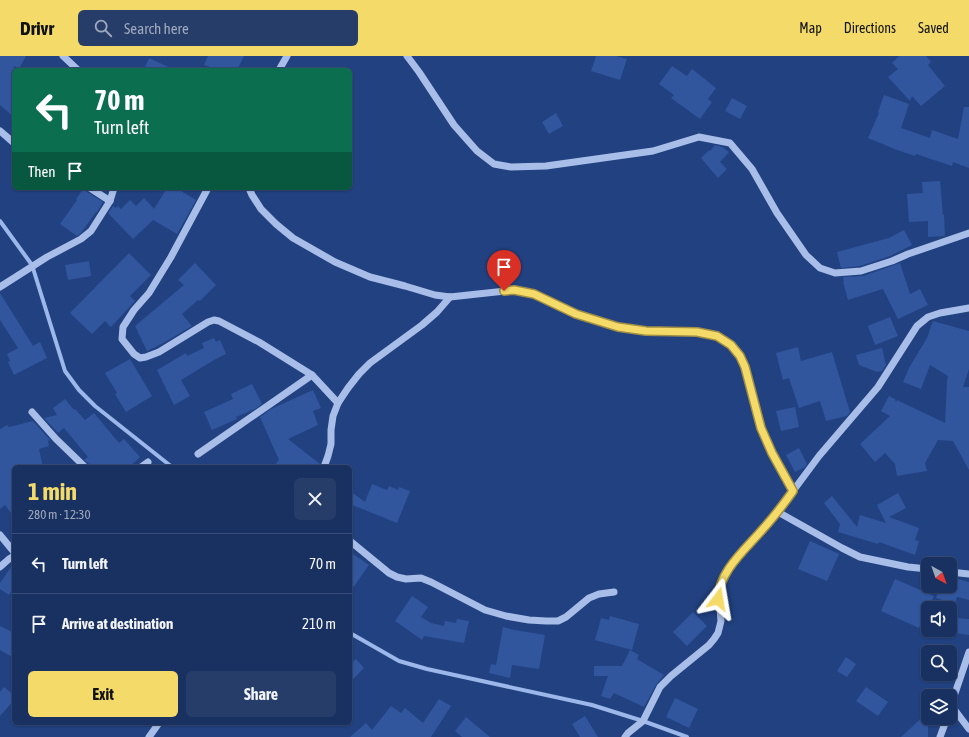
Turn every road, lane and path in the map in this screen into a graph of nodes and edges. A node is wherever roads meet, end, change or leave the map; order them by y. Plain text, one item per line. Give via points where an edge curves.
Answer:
1 (63, 56) edge
2 (287, 56) edge
3 (407, 56) edge
4 (76, 68) edge
5 (280, 68) edge
6 (0, 131) edge
7 (12, 141) edge
8 (93, 190) edge
9 (113, 190) edge
10 (207, 190) edge
11 (250, 190) edge
12 (110, 201) junction
13 (969, 233) edge
14 (0, 287) edge
15 (450, 297) junction
16 (969, 308) edge
17 (312, 375) junction
18 (338, 403) junction
19 (32, 412) dead end
20 (198, 454) dead end
21 (148, 462) dead end
22 (82, 465) edge
23 (144, 465) edge
24 (325, 465) edge
25 (793, 491) junction
26 (778, 512) junction
27 (0, 534) edge
28 (352, 543) edge
29 (12, 549) edge
30 (12, 557) edge
31 (0, 567) edge
32 (921, 568) edge
33 (957, 573) edge
34 (969, 574) edge
35 (614, 592) dead end
36 (969, 652) edge
37 (957, 689) edge
38 (957, 714) edge
39 (158, 725) edge
40 (944, 725) edge
41 (969, 729) edge
42 (149, 737) edge
43 (625, 737) edge
44 (940, 737) edge

1 - 4 street
2 - 5 street
3 - 13 street via 454,125 477,151 494,164 511,167 546,166 653,151 699,137 730,143 752,169 806,255 820,268 835,273 861,270 892,261
6 - 7 street
8 - 12 street
9 - 12 street
10 - 17 street via 172,257 123,327 122,340 134,354 140,358 146,357 214,320 259,342
11 - 15 street via 261,209 276,224 293,238 335,262 370,277
12 - 14 street via 91,231 81,239
15 - 18 street via 422,325 370,363
15 - 25 street via 525,291 576,314 618,327 646,331 697,332 717,336 731,345 740,356 761,428
16 - 25 street via 928,317 917,326 878,387 819,456
17 - 18 street
17 - 20 street
18 - 24 street via 333,416 331,444
19 - 22 street
21 - 23 street
25 - 26 street
26 - 32 street via 860,557
26 - 43 street via 726,573 718,591 721,621 714,639 660,686 643,721
27 - 29 street
28 - 35 street via 397,578 421,578 485,610 506,616 529,620 558,620 566,617 589,598
30 - 31 street
33 - 34 street
36 - 37 street
38 - 41 street
39 - 42 street
40 - 44 street

